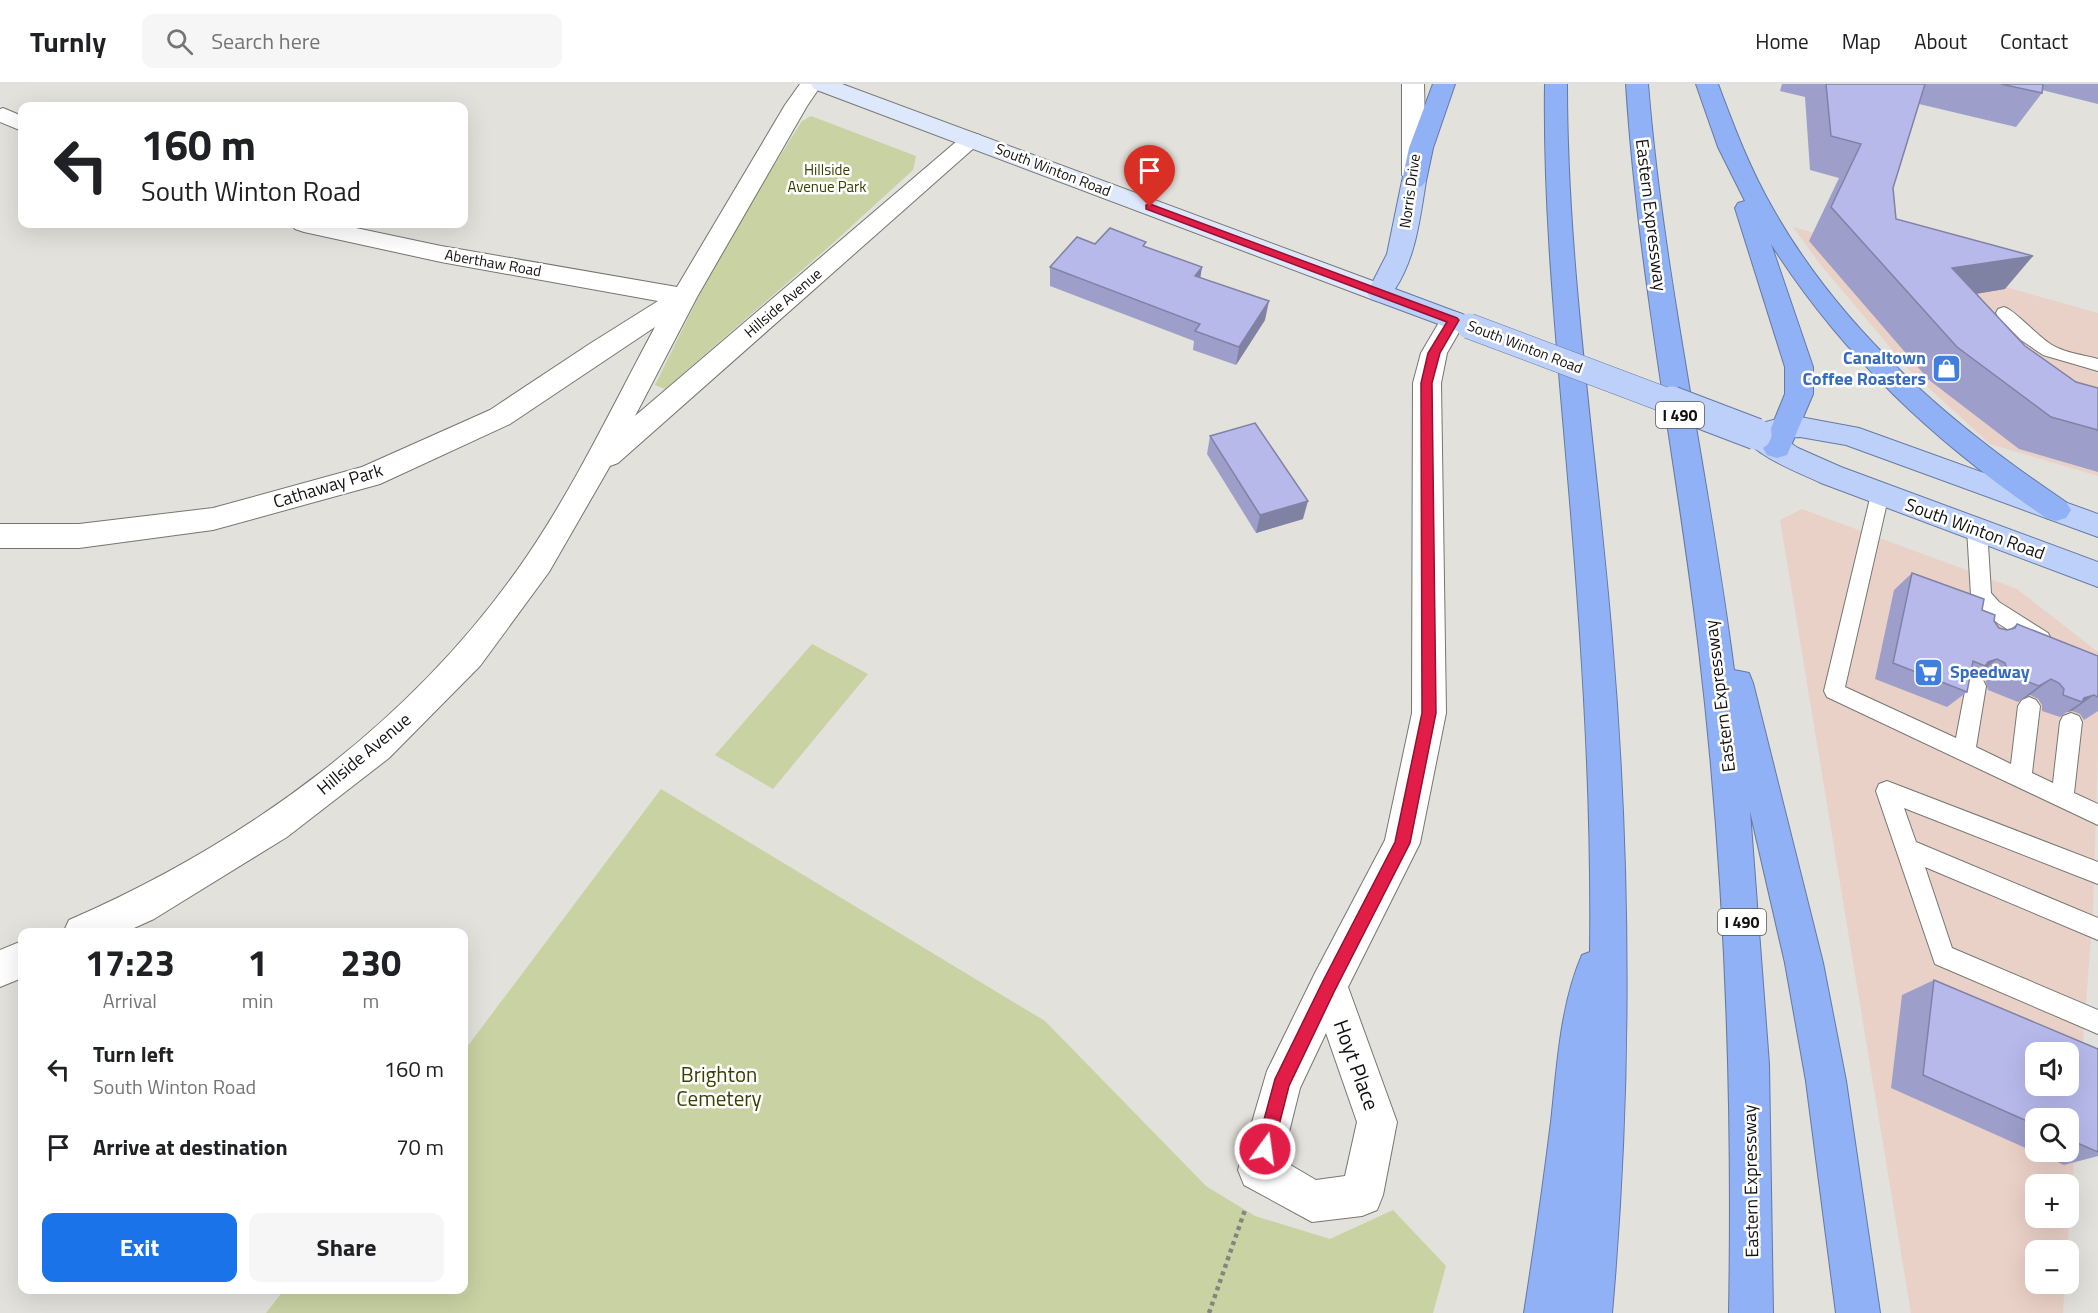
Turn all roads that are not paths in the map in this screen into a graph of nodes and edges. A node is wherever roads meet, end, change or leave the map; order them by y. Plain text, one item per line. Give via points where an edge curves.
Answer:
1 (811, 84) edge
2 (822, 84) edge
3 (1413, 84) edge
4 (1444, 84) edge
5 (1556, 84) edge
6 (1637, 84) edge
7 (1707, 84) edge
8 (1721, 127) junction
9 (972, 140) junction
10 (1414, 181) junction
11 (322, 228) edge
12 (1380, 293) junction
13 (684, 297) junction
14 (2004, 313) dead end
15 (1461, 323) junction
16 (2098, 365) edge
17 (1773, 436) junction
18 (595, 467) junction
19 (1880, 494) junction
20 (2056, 510) junction
21 (2098, 526) edge
22 (1977, 529) junction
23 (1700, 533) junction
24 (0, 536) edge
25 (2098, 575) edge
26 (2058, 649) edge
27 (1976, 686) dead end
28 (2029, 706) dead end
29 (2071, 722) dead end
30 (1964, 752) junction
31 (2019, 779) junction
32 (2062, 798) junction
33 (2098, 815) edge
34 (1907, 849) junction
35 (2098, 873) edge
36 (1609, 902) junction
37 (93, 928) edge
38 (2098, 929) edge
39 (18, 961) edge
40 (0, 969) edge
41 (1328, 986) junction
42 (2098, 1022) edge
43 (1546, 1313) edge
44 (1590, 1313) edge
45 (1752, 1313) edge
46 (1858, 1313) edge

1 - 13 street, Hillside Avenue
2 - 9 main road, South Winton Road
3 - 10 street, Norris Drive
4 - 10 highway via 1421,148
5 - 36 highway via 1560,229 1598,667
6 - 23 highway, Eastern Expressway / I 490 via 1655,259
7 - 8 highway
8 - 17 highway via 1799,367 1799,394
8 - 20 highway via 1790,252 1860,344 1978,458
9 - 12 main road, South Winton Road
9 - 18 street, Hillside Avenue
10 - 12 main road, Norris Drive via 1401,248 1393,273
11 - 13 street, Aberthaw Road via 441,254
12 - 15 main road, South Winton Road
13 - 18 street, Hillside Avenue
13 - 24 street, Cathaway Park via 500,417 370,476 213,519 79,537
14 - 16 lane via 2049,351
15 - 17 main road, South Winton Road, bridge
15 - 41 street, Hoyt Place via 1431,360 1426,392 1429,713 1402,843
17 - 19 main road, South Winton Road via 1832,475
17 - 20 main road, South Winton Road via 1817,428 1849,435
18 - 37 street, Hillside Avenue via 538,564 470,657 377,748 275,826 141,906
19 - 22 main road, South Winton Road
19 - 30 lane via 1834,691
20 - 21 main road, South Winton Road
22 - 25 main road, South Winton Road
22 - 26 lane via 1981,595 1990,617 2038,647
23 - 45 highway, Eastern Expressway / I 490 via 1723,716 1742,919 1749,1030
23 - 46 highway via 1804,963 1826,1081
27 - 30 lane
28 - 31 lane
29 - 32 lane
30 - 31 lane
31 - 32 lane
32 - 33 lane
34 - 35 lane via 1887,791
34 - 38 lane
34 - 42 lane via 1943,956
36 - 43 highway via 1581,1033
36 - 44 highway via 1603,1175
39 - 40 street
41 - 41 street, Hoyt Place via 1281,1085 1259,1170 1312,1201 1362,1196 1377,1122

